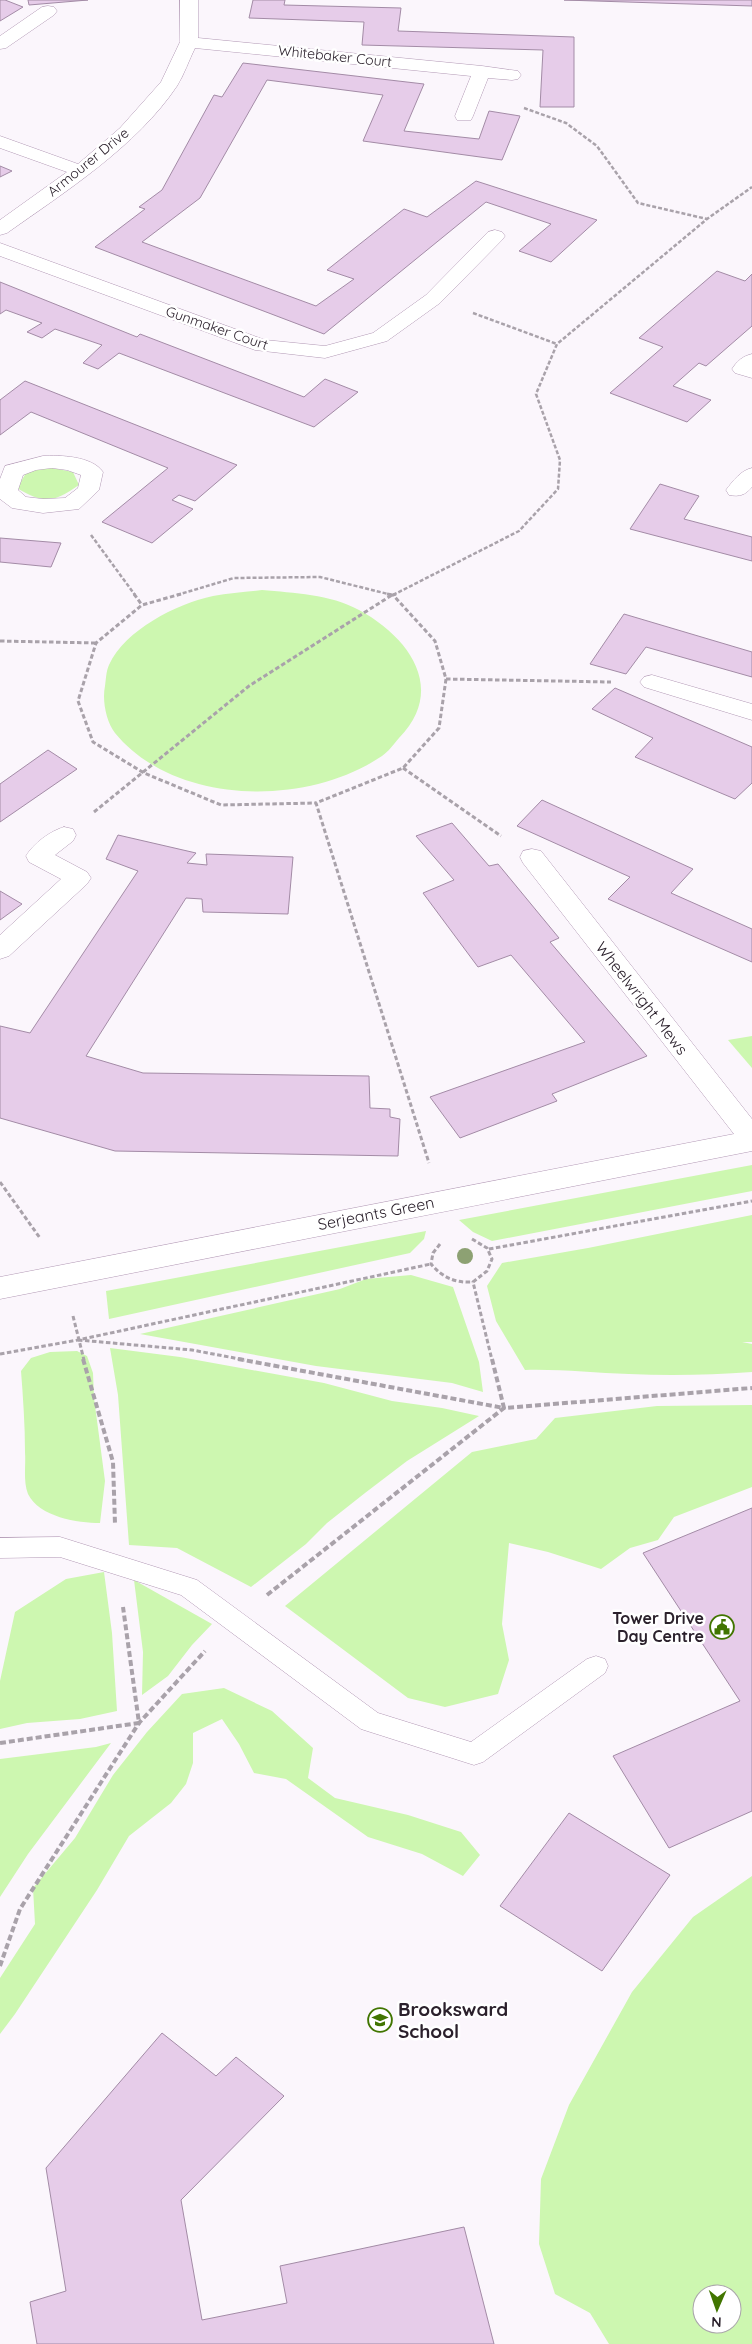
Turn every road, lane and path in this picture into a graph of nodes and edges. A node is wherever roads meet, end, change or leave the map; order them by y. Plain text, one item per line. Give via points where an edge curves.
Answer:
1 (189, 0) edge
2 (48, 11) dead end
3 (189, 42) junction
4 (0, 44) edge
5 (482, 71) junction
6 (512, 75) dead end
7 (474, 90) junction
8 (464, 116) dead end
9 (0, 142) edge
10 (81, 171) junction
11 (752, 187) edge
12 (707, 219) junction
13 (0, 229) edge
14 (495, 236) dead end
15 (0, 249) edge
16 (433, 299) junction
17 (557, 344) junction
18 (752, 360) edge
19 (752, 372) edge
20 (752, 474) edge
21 (737, 490) dead end
22 (3, 492) edge
23 (71, 504) junction
24 (392, 595) junction
25 (142, 605) junction
26 (0, 641) edge
27 (96, 643) junction
28 (446, 679) junction
29 (652, 682) joint
30 (752, 712) edge
31 (403, 768) junction
32 (144, 773) junction
33 (316, 803) junction
34 (64, 835) joint
35 (532, 857) joint
36 (0, 950) edge
37 (752, 1140) edge
38 (0, 1182) edge
39 (440, 1201) junction
40 (752, 1201) edge
41 (454, 1237) junction
42 (489, 1249) junction
43 (431, 1264) junction
44 (65, 1275) junction
45 (473, 1282) junction
46 (0, 1288) edge
47 (78, 1340) junction
48 (0, 1354) edge
49 (752, 1388) edge
50 (504, 1408) junction
51 (0, 1548) edge
52 (117, 1563) junction
53 (235, 1620) junction
54 (596, 1666) dead end
55 (139, 1723) junction
56 (0, 1743) edge
57 (0, 1966) edge

1 - 3 street, Armourer Drive
2 - 4 street
3 - 5 street, Whitebaker Court
3 - 10 street, Armourer Drive via 169,84 127,132
5 - 6 street, Whitebaker Court
5 - 7 street
7 - 8 street
7 - 12 path via 566,123 597,146 638,203
9 - 10 street
10 - 13 street, Armourer Drive
11 - 12 path
12 - 17 path
14 - 16 street, Gunmaker Court
15 - 16 street, Gunmaker Court via 262,346 325,352 380,336
16 - 17 path
17 - 24 path via 536,394 560,460 558,489 519,531
18 - 19 street via 742,369
20 - 21 street
22 - 23 street via 20,503 43,506
22 - 23 street via 13,471 30,464 52,460 76,464 92,472 88,490
23 - 25 path
24 - 25 path via 320,577 234,578
24 - 28 path via 435,641
24 - 32 path via 249,686
25 - 27 path
26 - 27 path
27 - 32 path via 78,701 92,742
28 - 29 path
28 - 31 path via 439,728
29 - 30 street
31 - 33 path
31 - 35 path
32 - 33 path via 221,805
32 - 34 path
33 - 39 path
34 - 36 street via 38,856 78,878
35 - 37 street, Wheelwright Mews
37 - 39 street, Serjeants Green
38 - 44 path
39 - 41 path
39 - 44 street, Serjeants Green
40 - 42 path
41 - 42 path via 474,1239
41 - 43 path via 437,1246
42 - 45 path via 492,1265 488,1272
43 - 45 path via 445,1279
43 - 47 path
44 - 46 street, Serjeants Green
44 - 47 path
45 - 50 path
47 - 48 path
47 - 50 path via 192,1350
47 - 52 path via 113,1462
49 - 50 path
50 - 53 path
51 - 52 lane via 60,1547
52 - 53 lane via 190,1587
52 - 55 path
53 - 54 lane via 370,1721 474,1754
53 - 55 path
55 - 56 path
55 - 57 path via 20,1909

